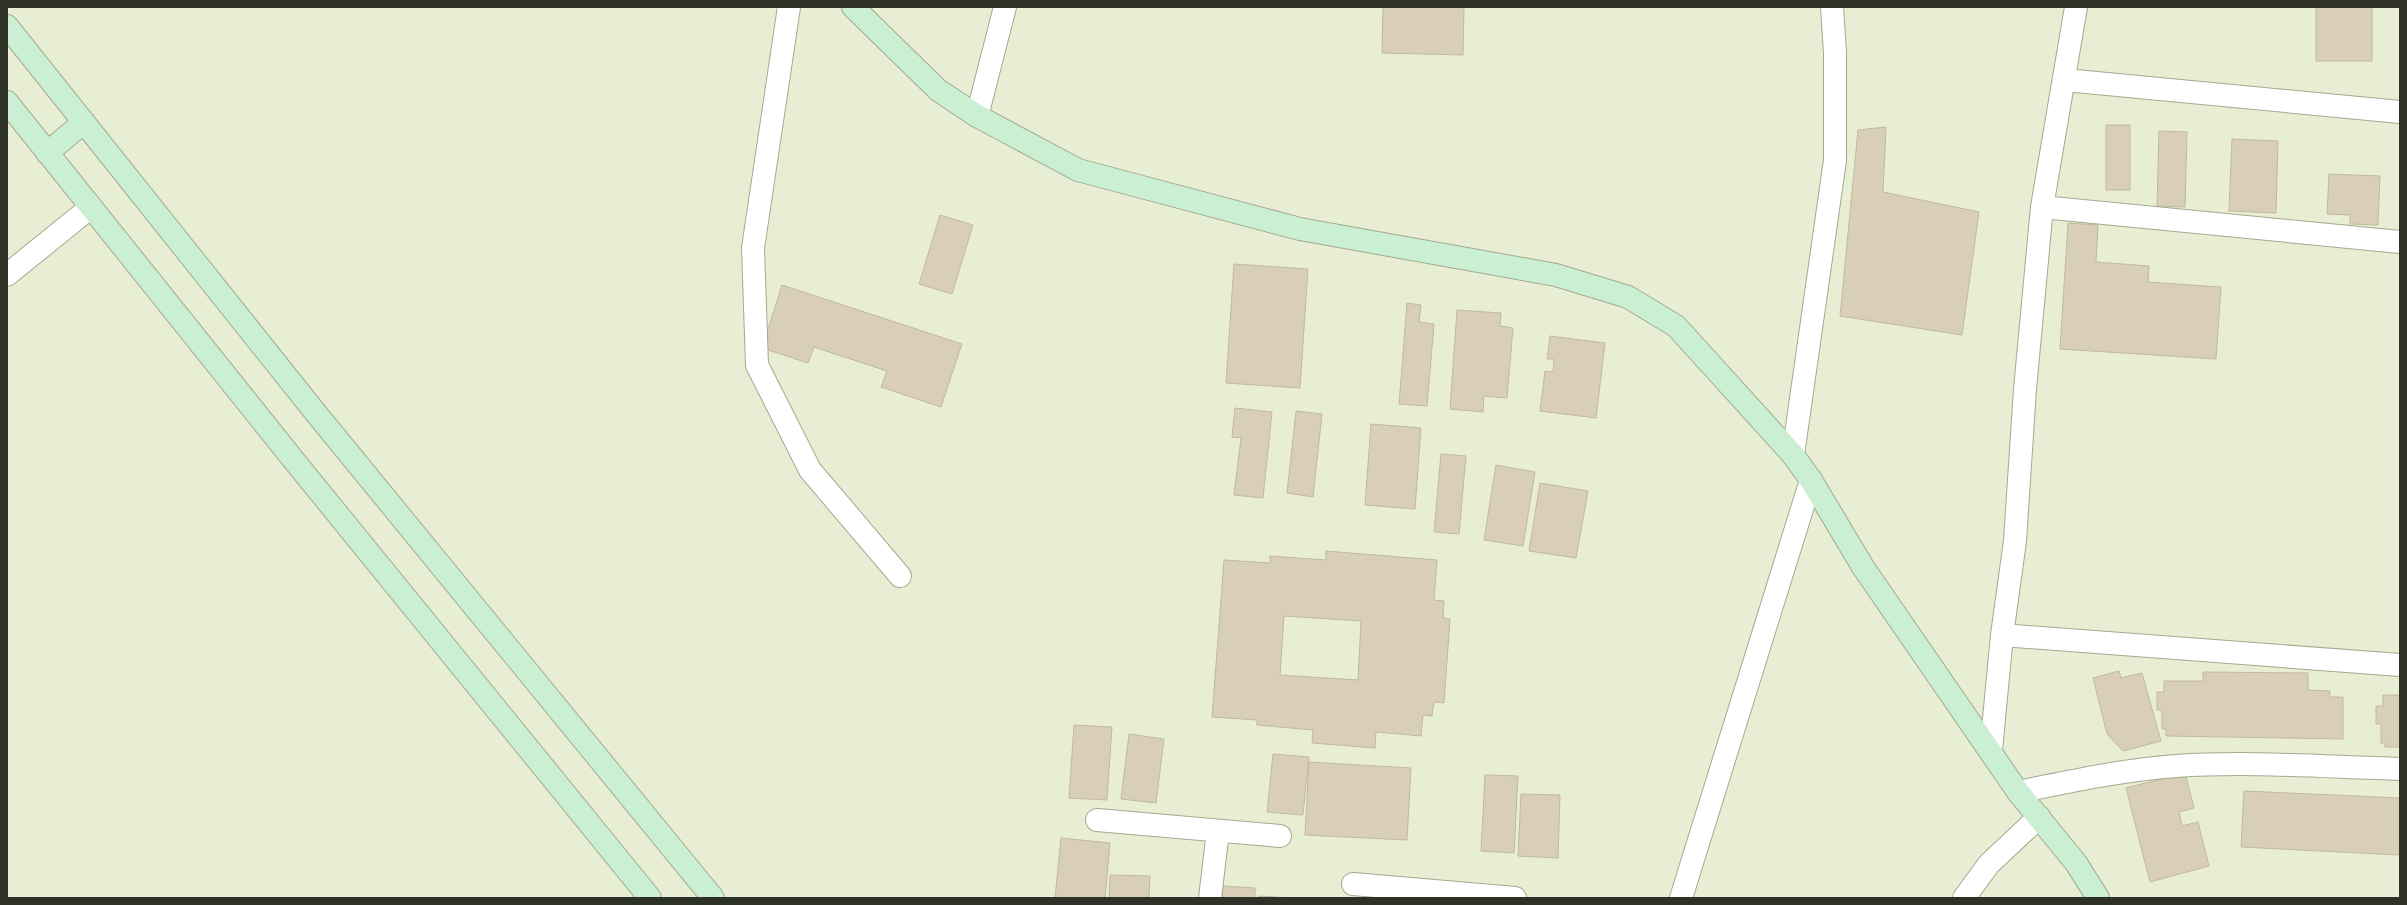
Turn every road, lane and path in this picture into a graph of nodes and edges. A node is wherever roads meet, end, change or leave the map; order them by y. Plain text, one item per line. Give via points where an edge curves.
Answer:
1 (789, 7) edge
2 (853, 7) edge
3 (1005, 7) edge
4 (1832, 7) edge
5 (2076, 7) edge
6 (7, 26) edge
7 (2065, 80) junction
8 (7, 102) edge
9 (2400, 112) edge
10 (977, 116) junction
11 (84, 122) junction
12 (47, 153) junction
13 (91, 207) junction
14 (2042, 207) junction
15 (2400, 242) edge
16 (7, 275) edge
17 (1793, 455) junction
18 (1811, 480) junction
19 (900, 576) dead end
20 (2002, 635) junction
21 (2400, 665) edge
22 (1990, 750) junction
23 (2400, 769) edge
24 (2018, 792) junction
25 (2039, 817) junction
26 (1097, 820) dead end
27 (1218, 831) junction
28 (1280, 836) dead end
29 (1353, 884) dead end
30 (650, 898) edge
31 (713, 898) edge
32 (1210, 898) edge
33 (1515, 898) edge
34 (1681, 898) edge
35 (1964, 898) edge
36 (2098, 898) edge

1 - 19 street via 753,248 757,364 810,470
2 - 10 main road via 938,90
3 - 10 street
4 - 17 street via 1835,53 1835,160
5 - 7 street
6 - 11 main road
7 - 9 street
7 - 14 street
8 - 12 main road
10 - 17 main road via 1078,170 1300,229 1556,275 1628,297 1676,326
11 - 12 main road
11 - 31 main road via 320,418
12 - 13 main road
13 - 16 street
13 - 30 main road
14 - 15 street
14 - 20 street via 2025,389 2015,540
17 - 18 main road
18 - 22 main road via 1863,567
18 - 34 street
20 - 21 street
20 - 22 street
22 - 24 main road
23 - 24 street via 2177,766 2111,773
24 - 25 main road
25 - 35 street via 1989,864
25 - 36 main road via 2076,863
26 - 27 street
27 - 28 street
27 - 32 street
29 - 33 street

